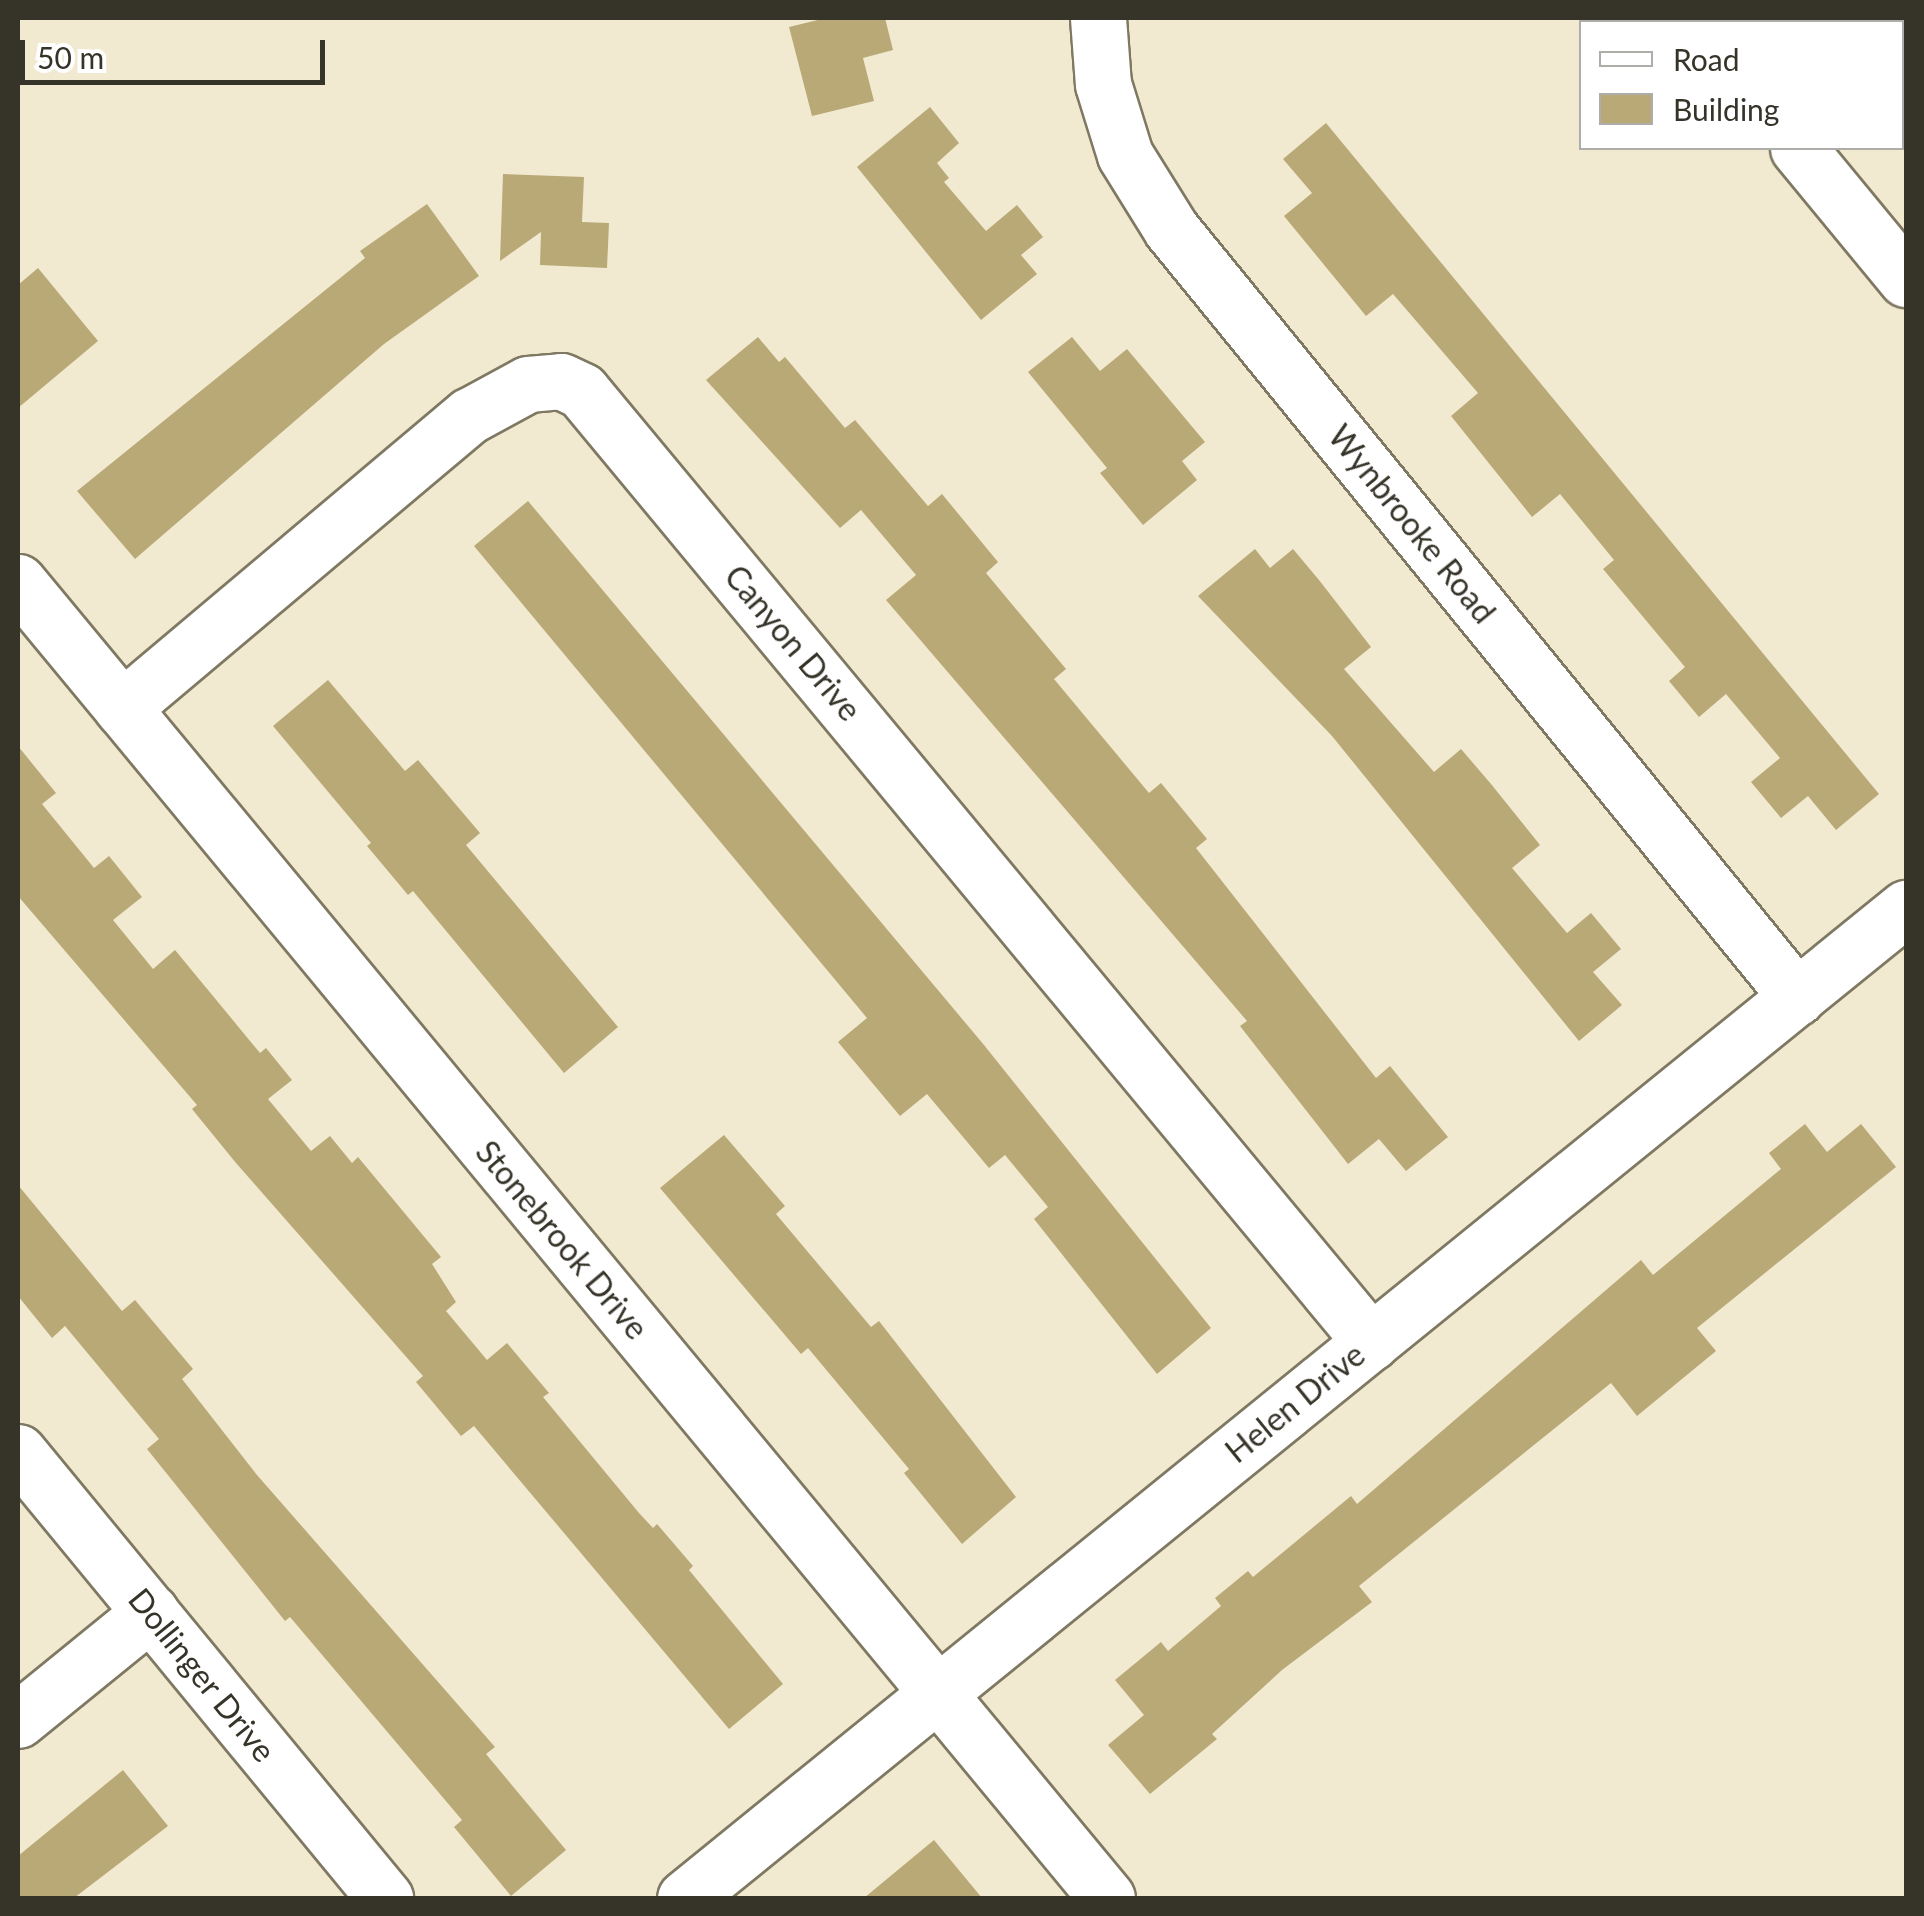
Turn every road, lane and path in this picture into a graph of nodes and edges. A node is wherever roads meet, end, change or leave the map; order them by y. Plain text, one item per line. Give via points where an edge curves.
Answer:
1 (1098, 18) edge
2 (1800, 150) edge
3 (1906, 279) edge
4 (18, 582) edge
5 (122, 708) junction
6 (1906, 908) edge
7 (1797, 997) junction
8 (1371, 1342) junction
9 (18, 1452) edge
10 (151, 1612) junction
11 (938, 1694) junction
12 (18, 1720) edge
13 (385, 1898) edge
14 (685, 1898) edge
15 (1107, 1898) edge

1 - 7 street, Wynbrooke Road via 1103,84 1125,155 1172,229
2 - 3 street
4 - 5 street, Stonebrook Drive
5 - 8 street, Canyon Drive via 470,416 507,391 561,380 596,406
5 - 11 street, Stonebrook Drive
6 - 7 street, Helen Drive
7 - 8 street, Helen Drive
8 - 11 street, Helen Drive
9 - 10 street, Dollinger Drive
10 - 12 street
10 - 13 street, Dollinger Drive
11 - 14 street, Helen Drive
11 - 15 street, Stonebrook Drive

